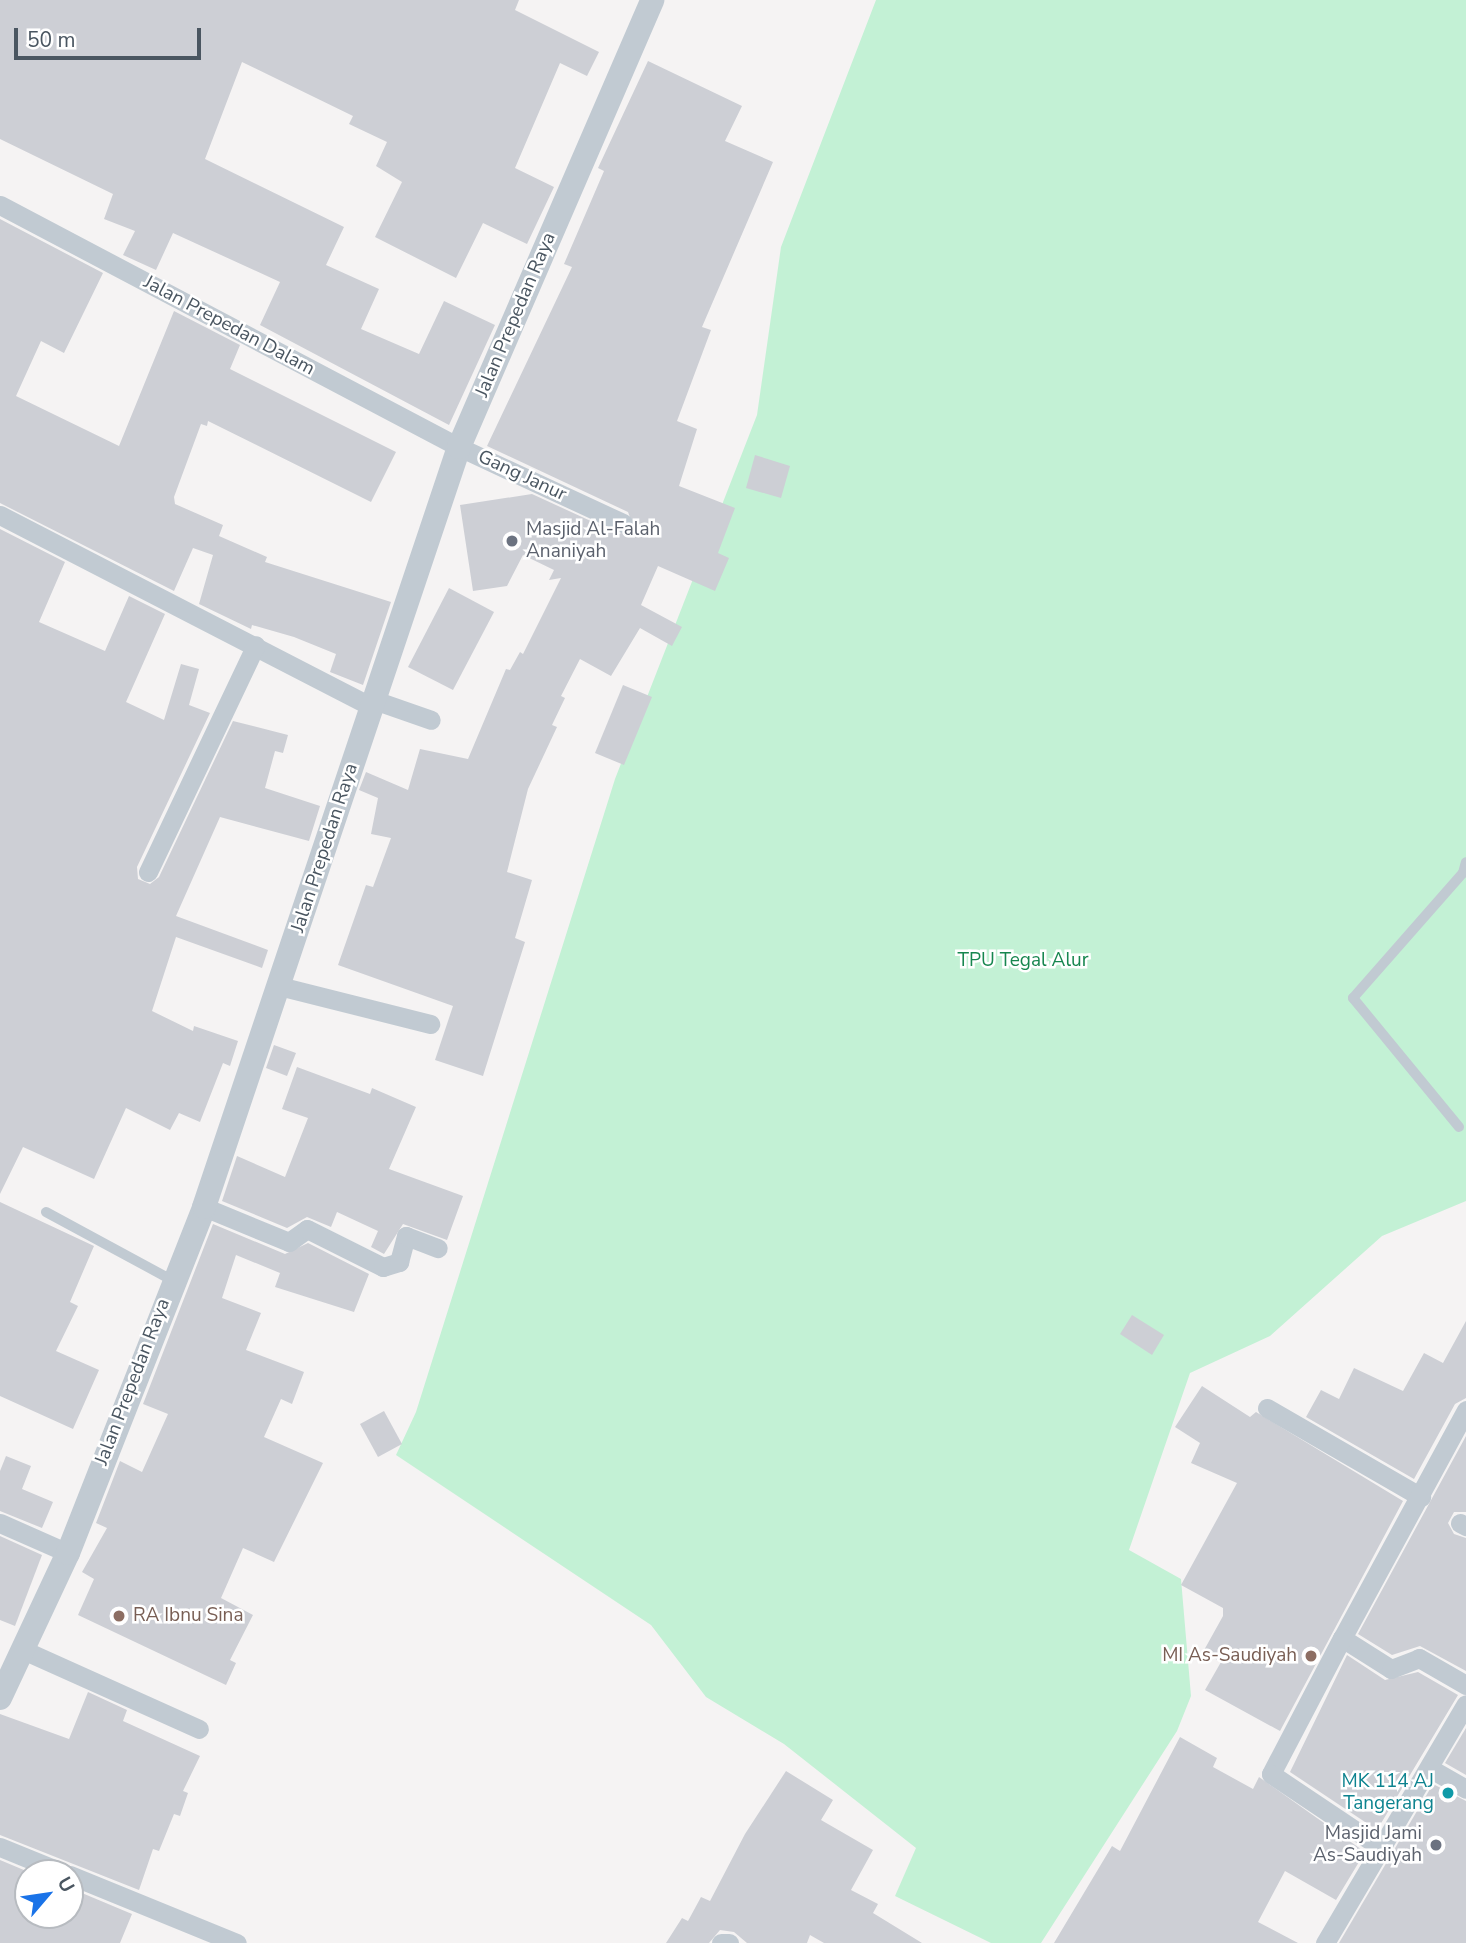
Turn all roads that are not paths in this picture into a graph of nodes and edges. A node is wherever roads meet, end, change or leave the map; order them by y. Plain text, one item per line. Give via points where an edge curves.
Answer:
1 (652, 0) edge
2 (0, 205) edge
3 (459, 447) junction
4 (0, 515) edge
5 (623, 523) dead end
6 (256, 645) junction
7 (373, 703) junction
8 (431, 720) dead end
9 (1466, 862) edge
10 (148, 872) dead end
11 (279, 986) junction
12 (430, 1024) dead end
13 (1459, 1127) dead end
14 (204, 1207) junction
15 (46, 1212) dead end
16 (438, 1248) dead end
17 (172, 1280) junction
18 (1267, 1408) dead end
19 (1466, 1410) edge
20 (1420, 1497) junction
21 (0, 1523) edge
22 (68, 1553) junction
23 (1342, 1638) junction
24 (21, 1649) junction
25 (1466, 1685) edge
26 (0, 1698) edge
27 (1466, 1704) edge
28 (199, 1729) dead end
29 (1431, 1769) junction
30 (1466, 1788) edge
31 (0, 1847) edge
32 (1380, 1847) junction
33 (30, 1859) edge
34 (84, 1881) edge
35 (237, 1943) edge
36 (721, 1943) edge
37 (729, 1943) edge
38 (1325, 1943) edge

1 - 3 street, Jalan Prepedan Raya
2 - 3 street, Jalan Prepedan Dalam
3 - 5 street, Gang Janur
3 - 7 street, Jalan Prepedan Raya
4 - 6 street
6 - 7 street
6 - 10 street
7 - 8 street
7 - 11 street, Jalan Prepedan Raya
9 - 13 lane via 1463,873 1353,998
11 - 12 street
11 - 14 street, Jalan Prepedan Raya
14 - 16 street via 289,1241 307,1229 383,1267 399,1262 406,1236
14 - 17 street, Jalan Prepedan Raya
15 - 17 lane
17 - 22 street, Jalan Prepedan Raya
18 - 20 street
19 - 20 street
20 - 23 street
21 - 22 street
22 - 24 street, Jalan Prepedan Raya
23 - 25 street via 1391,1670 1419,1658
23 - 32 street via 1271,1774
24 - 26 street, Jalan Prepedan Raya
24 - 28 street
27 - 29 street
29 - 30 street
29 - 32 street
31 - 33 street
32 - 38 street
34 - 35 street
36 - 37 street

